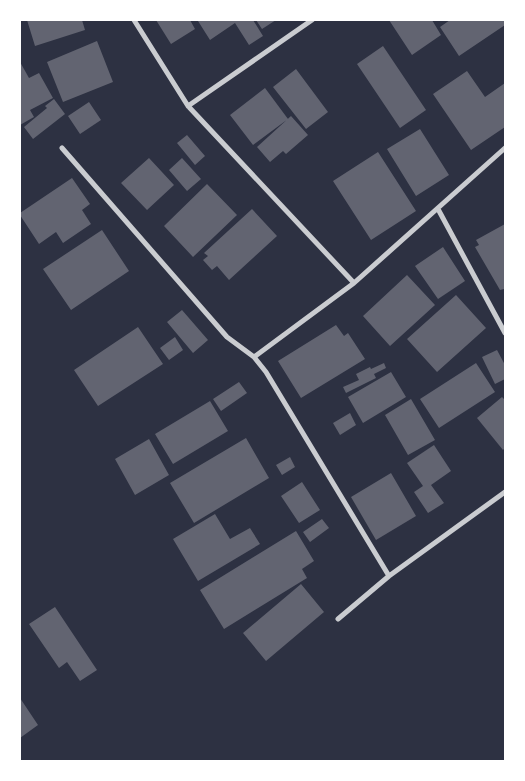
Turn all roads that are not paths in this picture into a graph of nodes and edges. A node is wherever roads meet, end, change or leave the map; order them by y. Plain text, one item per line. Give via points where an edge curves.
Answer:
1 (134, 20) edge
2 (312, 20) edge
3 (188, 106) junction
4 (62, 148) dead end
5 (505, 148) edge
6 (438, 209) junction
7 (354, 282) junction
8 (505, 333) edge
9 (254, 357) junction
10 (505, 492) edge
11 (389, 576) junction
12 (338, 619) dead end

1 - 3 street
2 - 3 street
3 - 7 street
4 - 9 street via 227,336
5 - 6 street
6 - 7 street
6 - 8 street
7 - 9 street
9 - 11 street
10 - 11 street
11 - 12 street

